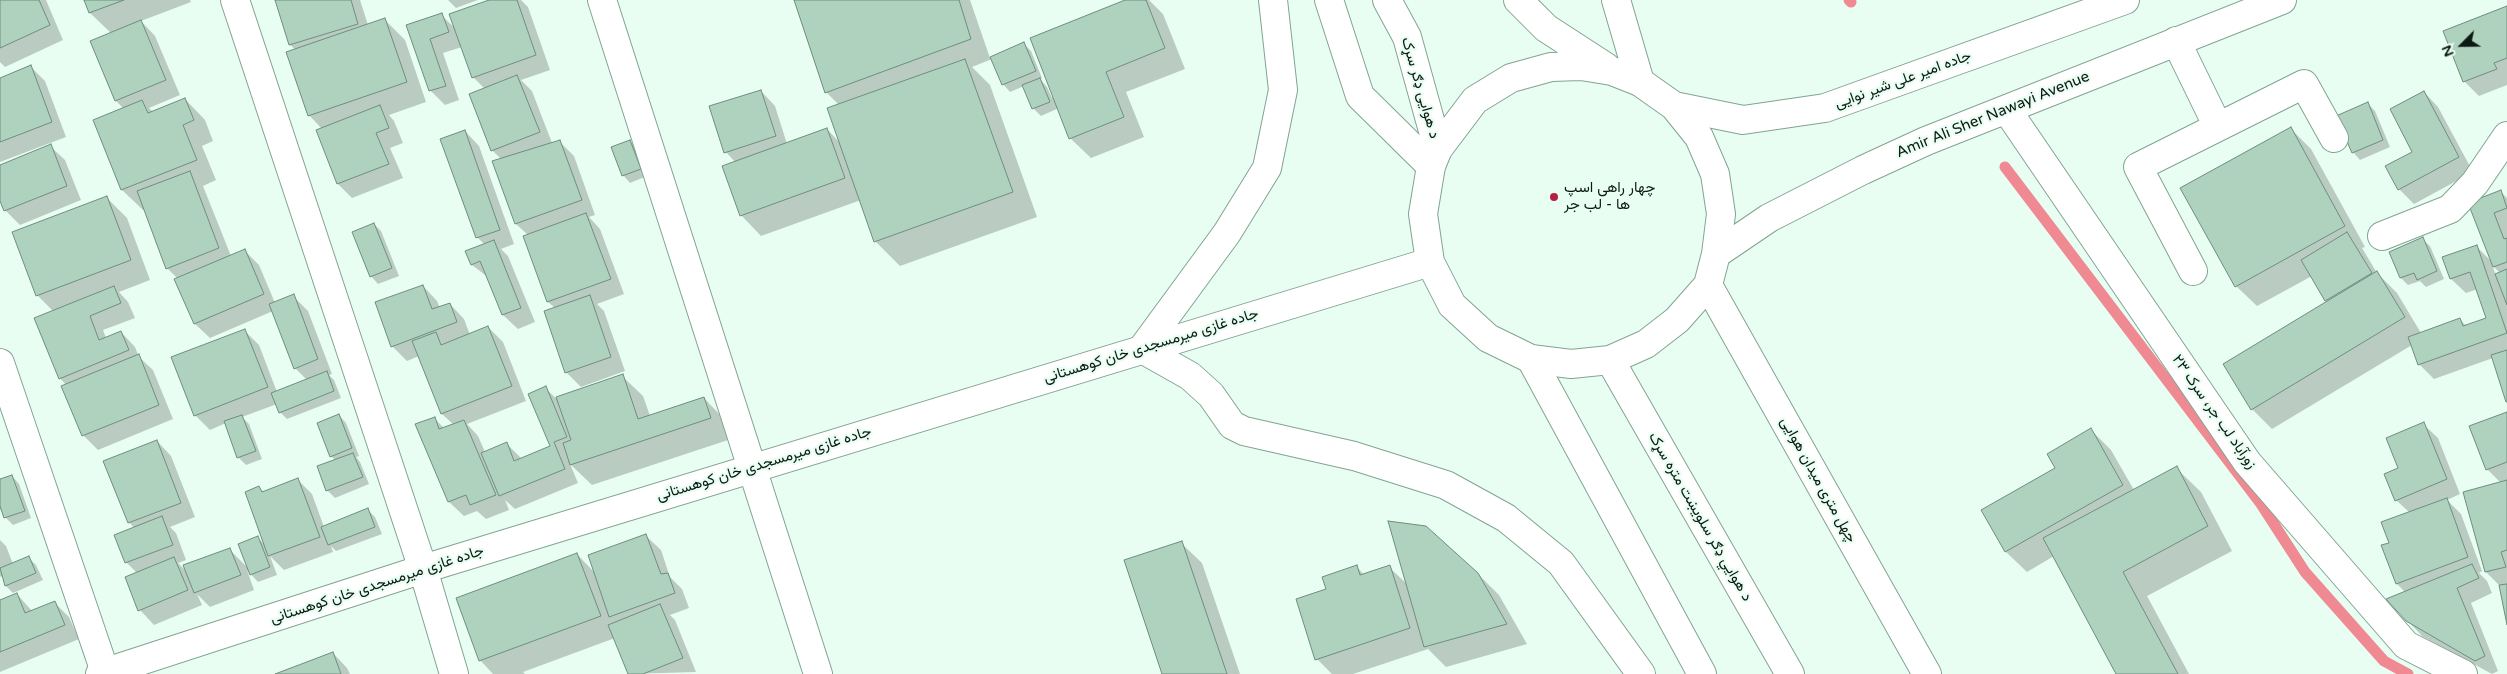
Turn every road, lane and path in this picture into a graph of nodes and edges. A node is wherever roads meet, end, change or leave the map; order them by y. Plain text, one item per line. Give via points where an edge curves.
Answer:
1 (235, 0) edge
2 (602, 0) edge
3 (1273, 0) edge
4 (1329, 0) edge
5 (1387, 0) edge
6 (1518, 0) edge
7 (1616, 0) edge
8 (2125, 0) edge
9 (2282, 0) edge
10 (2176, 41) junction
11 (1612, 71) junction
12 (1640, 82) junction
13 (1674, 106) junction
14 (2008, 110) junction
15 (2218, 127) junction
16 (2507, 136) edge
17 (2334, 138) dead end
18 (1434, 158) junction
19 (2382, 236) dead end
20 (1716, 254) junction
21 (1430, 262) junction
22 (2193, 271) dead end
23 (1708, 285) junction
24 (1142, 349) junction
25 (1531, 359) junction
26 (1610, 360) junction
27 (0, 363) edge
28 (753, 467) junction
29 (423, 569) junction
30 (102, 673) edge
31 (454, 674) edge
32 (818, 674) edge
33 (1641, 674) edge
34 (1702, 674) edge
35 (1790, 674) edge
36 (1927, 674) edge
37 (2463, 674) edge

1 - 29 main road
2 - 28 main road
3 - 24 main road via 1283,90 1267,168 1227,233
4 - 18 main road via 1360,96
5 - 18 main road, د هوایی ډګر سړک via 1407,37
6 - 11 main road via 1546,28
7 - 12 main road
8 - 13 main road, جاده امیر علی شیر نوایی via 1825,108 1743,120
9 - 10 main road, Amir Ali Sher Nawayi Avenue
10 - 14 main road, Amir Ali Sher Nawayi Avenue
10 - 15 main road
11 - 12 main road
11 - 18 main road via 1551,66 1511,78 1475,100
12 - 13 main road
13 - 20 main road via 1699,137 1715,174 1721,214
14 - 20 main road, Amir Ali Sher Nawayi Avenue via 1926,141 1863,170 1768,218
14 - 37 main road, زورآباد لب جر، سرک ۲۳ via 2247,462 2406,645
15 - 17 main road via 2304,84
15 - 22 main road via 2138,166
16 - 19 main road via 2475,183 2450,209
18 - 21 main road via 1423,214
20 - 23 main road
21 - 24 main road, جاده غازی میرمسجدی خان کوهستانی
21 - 25 main road via 1452,305 1488,338
23 - 26 main road via 1677,320 1646,344
23 - 36 main road, چهل متری میدان هوایی
24 - 28 main road, جاده غازی میرمسجدی خان کوهستانی
24 - 33 main road via 1190,376 1211,395 1232,425 1244,431 1354,456 1446,485 1506,518 1561,563
25 - 26 main road via 1571,364
25 - 34 main road
26 - 35 main road, د هوايي ډګر سلویښت متره سړک
27 - 30 main road
28 - 29 main road, جاده غازی میرمسجدی خان کوهستانی
28 - 32 main road
29 - 30 main road, جاده غازی میرمسجدی خان کوهستانی
29 - 31 main road

